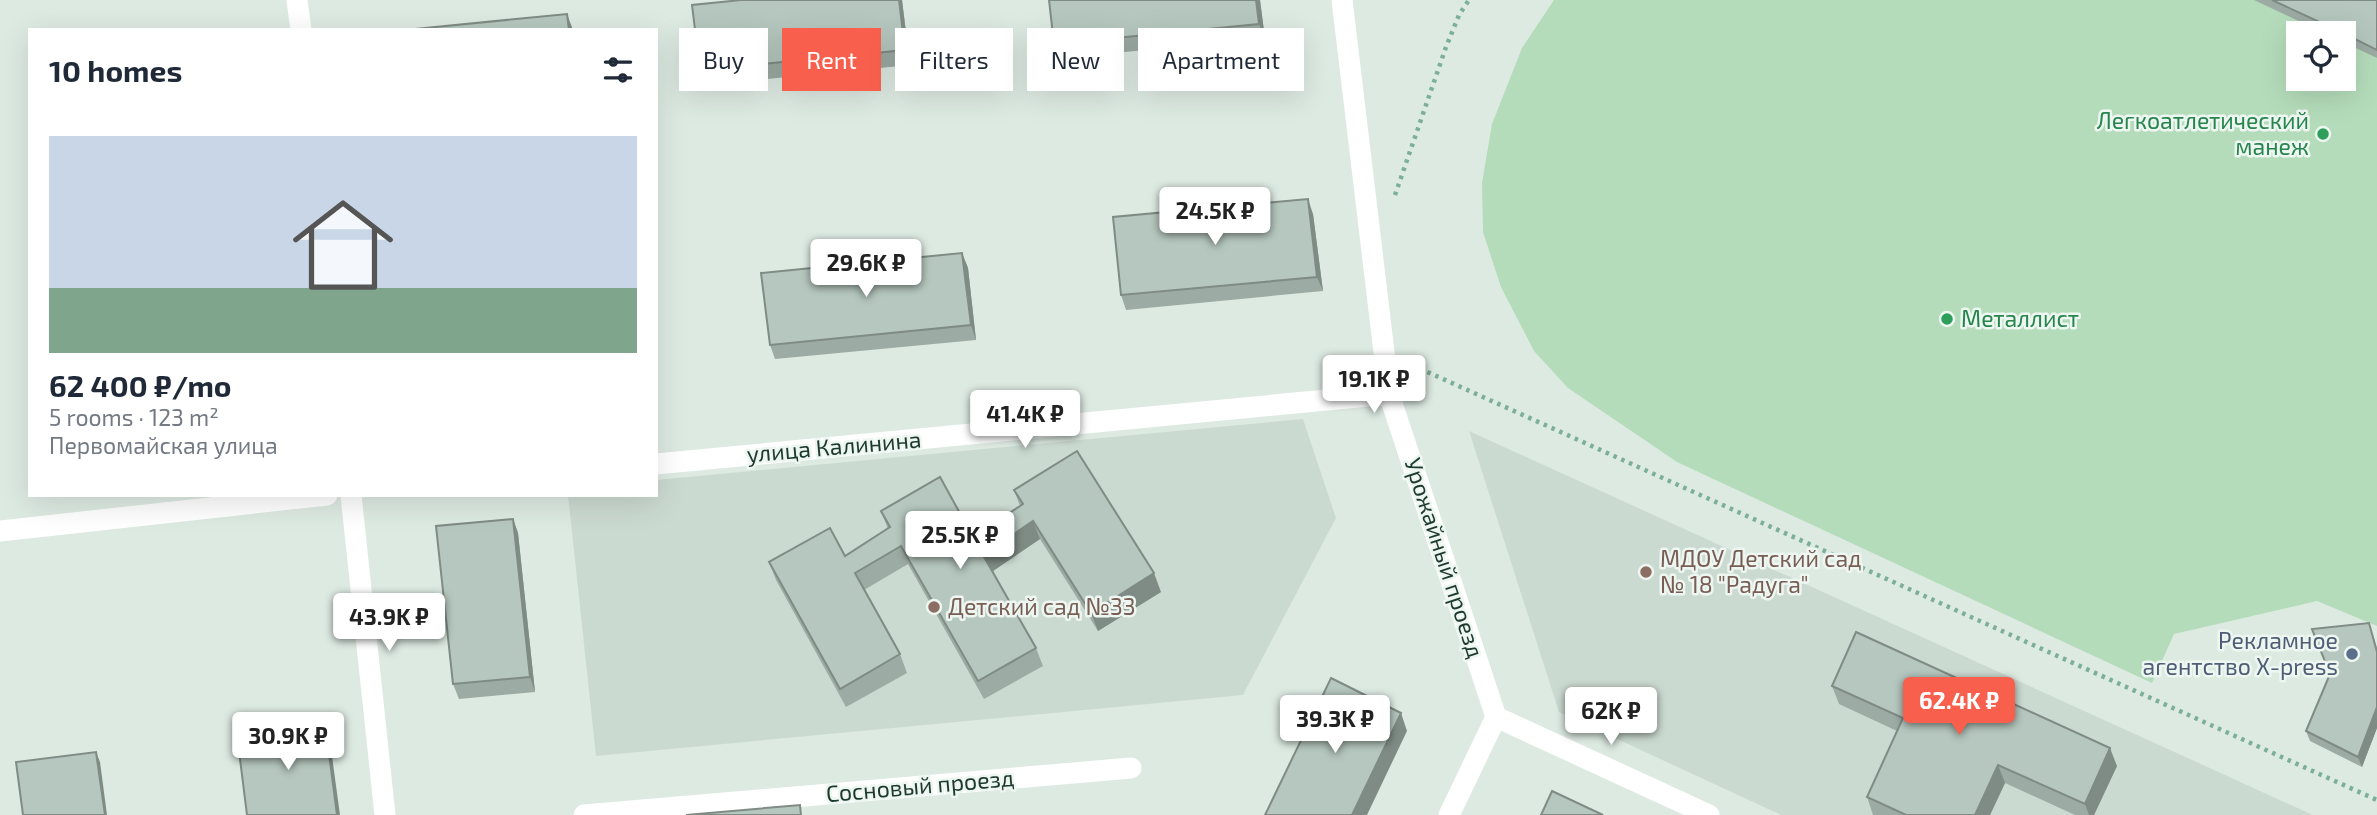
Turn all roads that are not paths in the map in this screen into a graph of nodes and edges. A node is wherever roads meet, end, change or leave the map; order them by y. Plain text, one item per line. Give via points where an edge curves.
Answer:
1 (297, 0) edge
2 (1342, 0) edge
3 (301, 28) edge
4 (1389, 394) junction
5 (658, 464) edge
6 (309, 497) edge
7 (351, 497) edge
8 (0, 531) edge
9 (1496, 717) junction
10 (1131, 768) dead end
11 (385, 815) edge
12 (584, 815) edge
13 (1449, 815) edge
14 (1709, 815) edge

1 - 3 street
2 - 4 street, Урожайный проезд
4 - 5 street, улица Калинина
4 - 9 street, Урожайный проезд
6 - 8 street
7 - 11 street
9 - 13 street
9 - 14 street
10 - 12 street, Сосновый проезд

